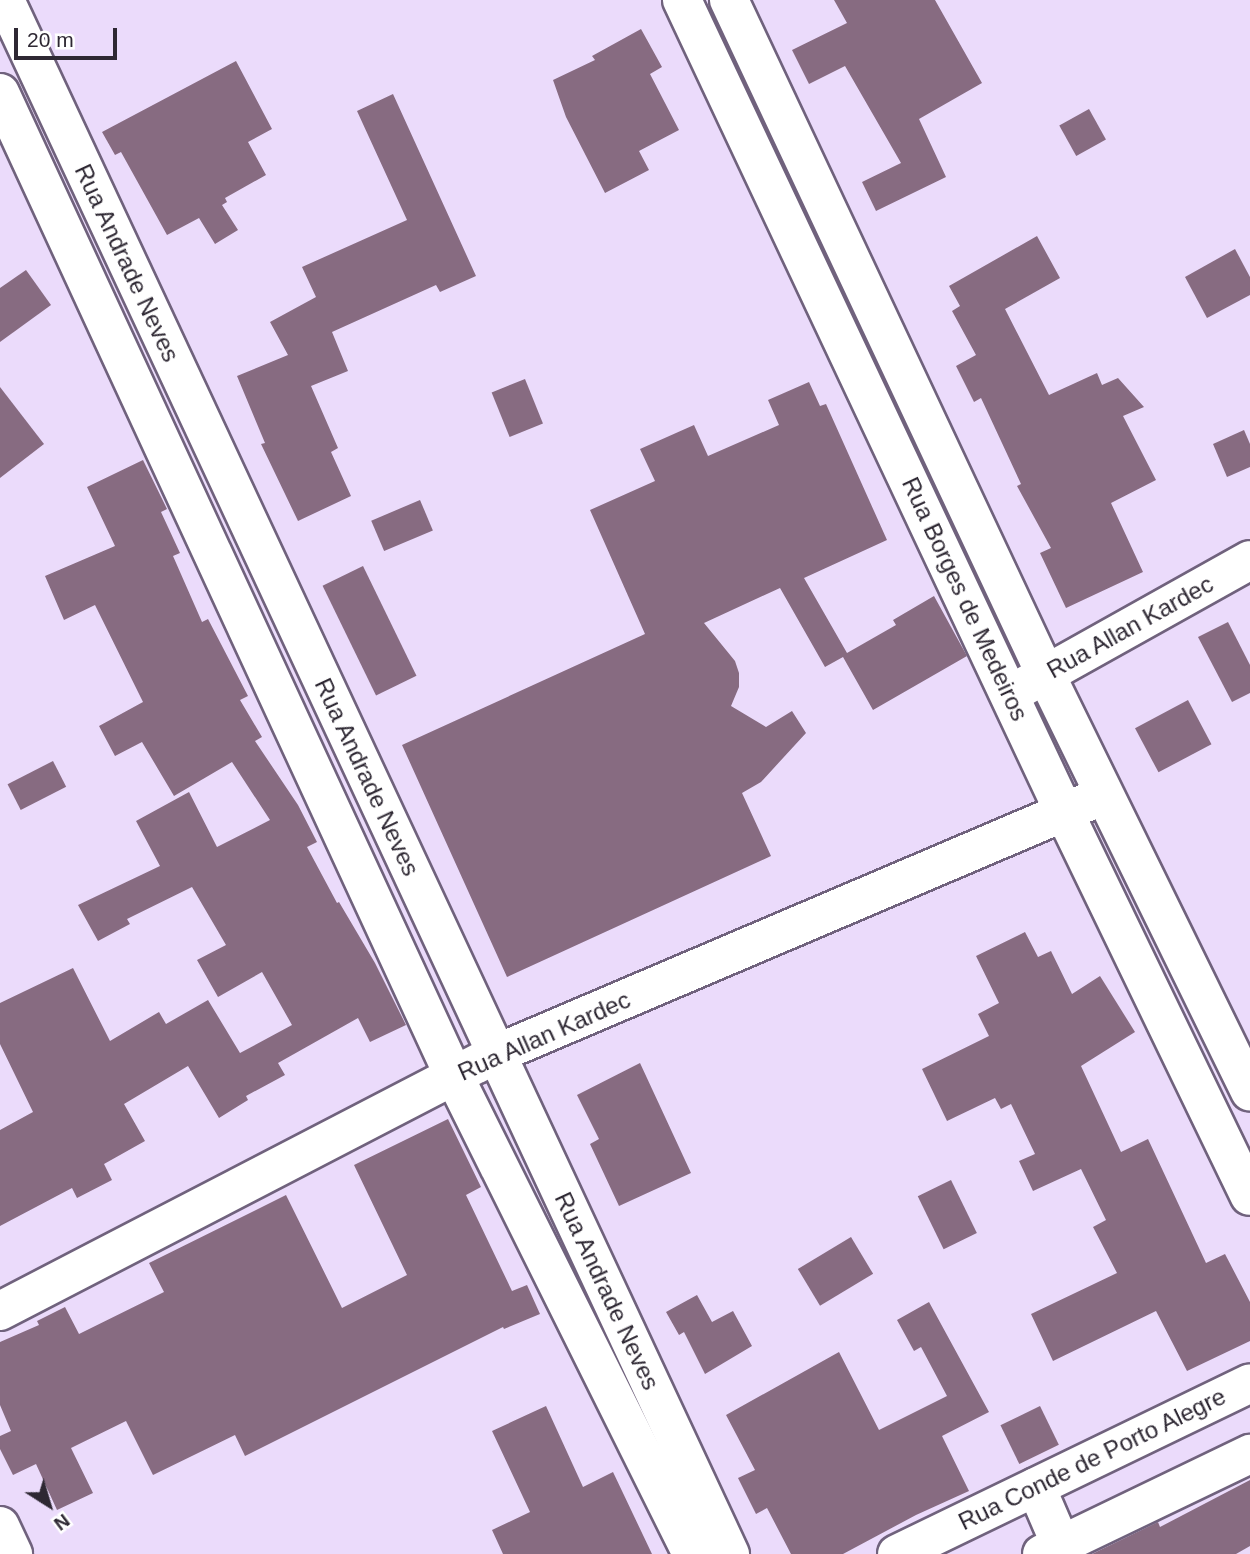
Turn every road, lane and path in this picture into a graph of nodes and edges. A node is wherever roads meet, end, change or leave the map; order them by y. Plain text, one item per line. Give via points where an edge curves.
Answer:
1 (5, 0) edge
2 (682, 0) edge
3 (729, 0) edge
4 (0, 93) edge
5 (831, 217) junction
6 (793, 236) junction
7 (198, 415) junction
8 (158, 435) junction
9 (1250, 560) edge
10 (1045, 673) junction
11 (1010, 694) junction
12 (1104, 795) junction
13 (1065, 814) junction
14 (1219, 1027) junction
15 (1176, 1044) junction
16 (496, 1055) junction
17 (454, 1076) junction
18 (1250, 1091) edge
19 (1250, 1196) edge
20 (0, 1311) edge
21 (624, 1328) junction
22 (589, 1346) junction
23 (1250, 1383) edge
24 (1250, 1454) edge
25 (1036, 1487) junction
26 (0, 1526) edge
27 (1051, 1550) edge
28 (13, 1554) edge
29 (692, 1554) edge
30 (730, 1554) edge
31 (897, 1554) edge

1 - 7 street, Rua Andrade Neves
2 - 6 street, Rua Borges de Medeiros
3 - 5 street, Rua Borges de Medeiros
4 - 8 street, Rua Andrade Neves
5 - 6 street
5 - 10 street, Rua Borges de Medeiros
6 - 11 street, Rua Borges de Medeiros
7 - 8 street
7 - 16 street, Rua Andrade Neves
8 - 17 street, Rua Andrade Neves
9 - 10 street, Rua Allan Kardec
10 - 11 street, Rua Allan Kardec
10 - 12 street, Rua Borges de Medeiros
11 - 13 street, Rua Borges de Medeiros
12 - 13 street, Rua Allan Kardec
12 - 14 street, Rua Borges de Medeiros
13 - 15 street, Rua Borges de Medeiros
13 - 16 street, Rua Allan Kardec
14 - 15 street
14 - 18 street, Rua Borges de Medeiros
15 - 19 street, Rua Borges de Medeiros
16 - 17 street, Rua Allan Kardec
16 - 21 street, Rua Andrade Neves
17 - 20 street, Rua Allan Kardec
17 - 22 street, Rua Andrade Neves
21 - 22 street
21 - 30 street, Rua Andrade Neves
22 - 29 street, Rua Andrade Neves
23 - 25 street, Rua Conde de Porto Alegre
24 - 27 street
25 - 27 street
25 - 31 street, Rua Conde de Porto Alegre
26 - 28 street

